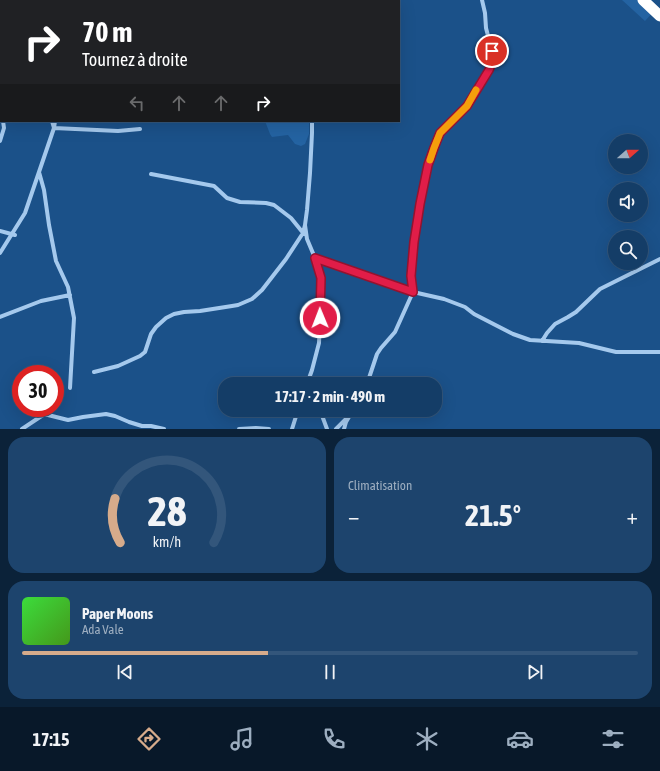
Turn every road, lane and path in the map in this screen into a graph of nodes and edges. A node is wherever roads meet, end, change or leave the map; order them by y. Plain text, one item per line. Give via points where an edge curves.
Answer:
1 (482, 0) edge
2 (643, 0) edge
3 (652, 0) edge
4 (660, 7) edge
5 (660, 16) edge
6 (3, 122) edge
7 (54, 122) edge
8 (312, 122) edge
9 (54, 128) junction
10 (140, 129) dead end
11 (0, 142) edge
12 (39, 172) junction
13 (151, 174) dead end
14 (305, 225) junction
15 (0, 231) edge
16 (303, 233) junction
17 (13, 234) junction
18 (307, 239) junction
19 (0, 253) edge
20 (315, 258) junction
21 (660, 260) edge
22 (413, 292) junction
23 (70, 295) junction
24 (0, 317) edge
25 (542, 341) junction
26 (660, 352) edge
27 (94, 372) dead end
28 (309, 377) edge
29 (369, 377) edge
30 (70, 388) dead end
31 (296, 417) edge
32 (323, 417) edge
33 (347, 417) edge
34 (349, 417) edge
35 (22, 429) edge
36 (164, 429) edge
37 (239, 429) edge
38 (269, 429) edge
39 (292, 429) edge
40 (328, 429) edge
41 (336, 429) edge
42 (344, 429) edge

1 - 22 street via 492,62 467,106 440,133 428,165 414,242 411,276
2 - 5 highway
3 - 4 highway
6 - 11 street
7 - 9 street
8 - 14 street
9 - 10 street via 118,131
9 - 12 street
12 - 17 street via 25,213
12 - 23 street via 56,261
13 - 16 street via 214,186 227,198 240,202 274,205 291,218
14 - 16 street
14 - 18 street
15 - 17 street
16 - 18 street
16 - 27 street via 286,259 252,299 238,305 174,314 156,327 145,352 140,356 118,366
17 - 19 street
18 - 20 street
20 - 22 street
20 - 28 street via 321,278 320,325 319,342
21 - 25 street via 600,289 576,312 555,324
22 - 25 street via 444,299 513,334
22 - 29 street via 395,332 377,354
23 - 24 street via 42,301
23 - 30 street via 74,318
25 - 26 street via 579,343 616,352
31 - 39 street
32 - 40 street
33 - 41 street
34 - 42 street
35 - 36 street via 43,415 68,420 106,414 142,426
37 - 38 street

